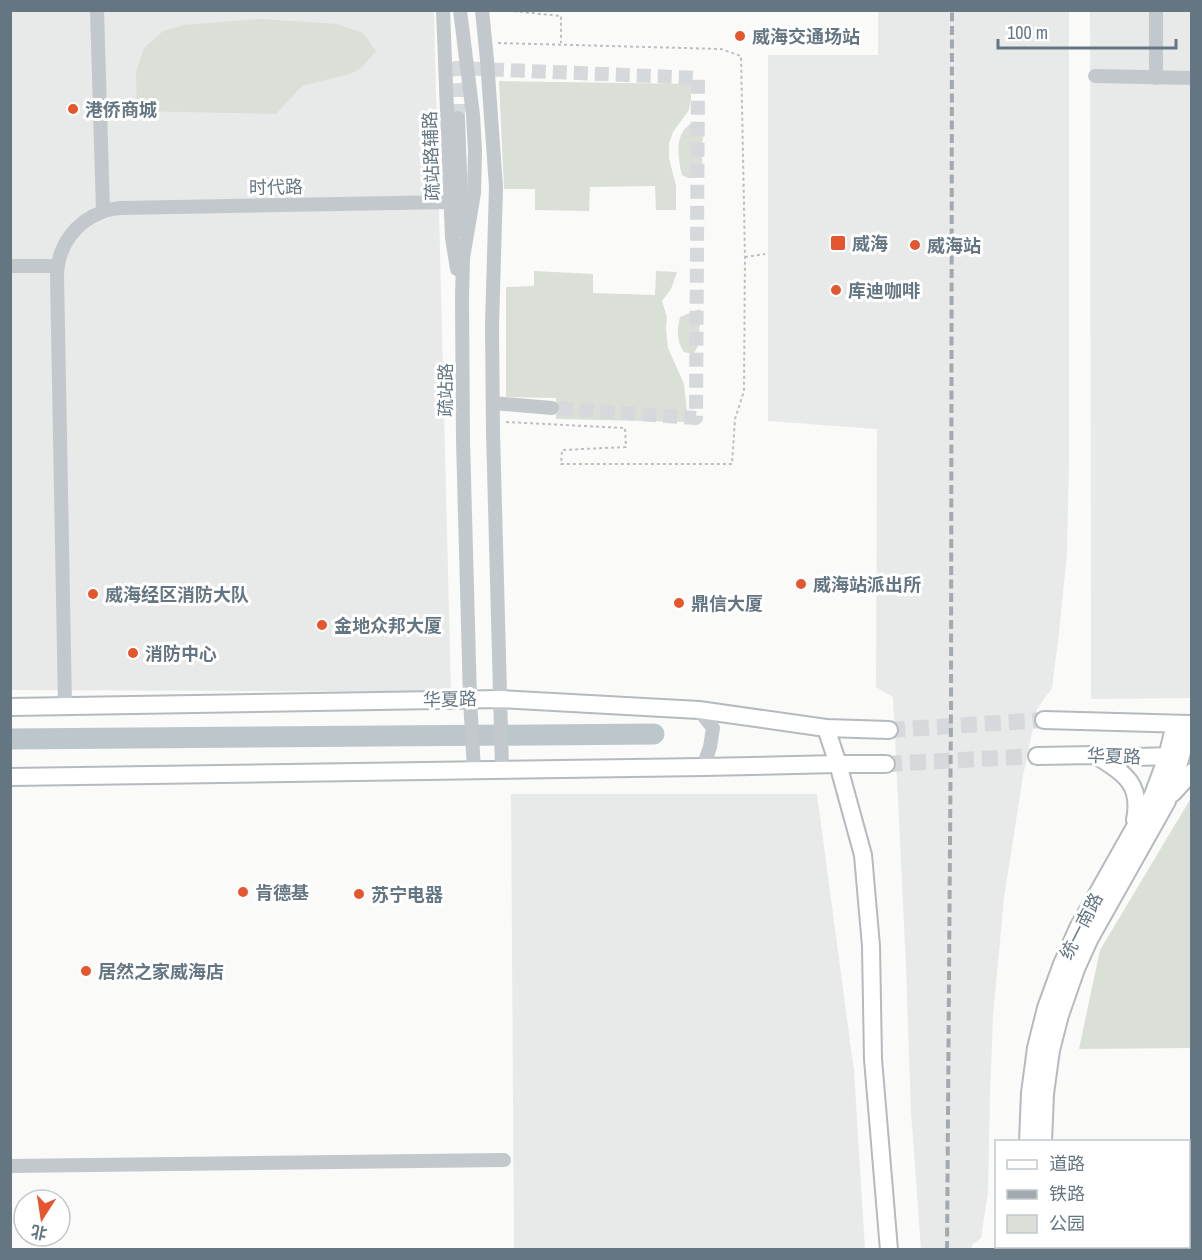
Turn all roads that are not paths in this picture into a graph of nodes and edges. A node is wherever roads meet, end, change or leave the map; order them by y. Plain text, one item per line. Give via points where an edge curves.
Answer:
1 (98, 10) edge
2 (443, 10) edge
3 (460, 10) edge
4 (482, 10) edge
5 (1156, 10) edge
6 (1095, 76) dead end
7 (1156, 78) junction
8 (1191, 78) edge
9 (458, 118) tunnel mouth
10 (451, 202) junction
11 (103, 211) junction
12 (463, 258) junction
13 (10, 266) edge
14 (57, 266) junction
15 (462, 298) junction
16 (493, 404) junction
17 (552, 408) tunnel mouth
18 (500, 704) junction
19 (470, 705) junction
20 (65, 706) junction
21 (10, 708) edge
22 (699, 710) junction
23 (1044, 720) tunnel mouth
24 (1185, 724) edge
25 (826, 729) junction
26 (889, 730) tunnel mouth
27 (1094, 755) junction
28 (1037, 756) tunnel mouth
29 (1180, 756) edge
30 (502, 764) junction
31 (838, 764) junction
32 (886, 764) tunnel mouth
33 (474, 765) junction
34 (703, 767) junction
35 (1191, 772) edge
36 (10, 777) edge
37 (1167, 801) junction
38 (1133, 830) junction
39 (1028, 1140) edge
40 (1043, 1140) edge
41 (504, 1160) dead end
42 (10, 1166) edge
43 (890, 1250) edge

1 - 11 street
2 - 10 street, 疏站路辅路
3 - 12 street, 疏站路 via 475,151 474,193
4 - 16 street via 496,187
5 - 7 street
6 - 7 street
7 - 8 street
9 - 12 street
10 - 11 street, 时代路
10 - 15 street, 疏站路辅路 via 452,238
11 - 14 street via 66,239
12 - 15 street, 疏站路
13 - 14 street
14 - 20 street
15 - 19 street, 疏站路
16 - 17 street
16 - 18 street
18 - 19 main road, 华夏路
18 - 22 main road, 华夏路
18 - 30 street
19 - 20 main road, 华夏路
19 - 33 street, 疏站路
20 - 21 main road, 华夏路
22 - 25 main road, 华夏路
22 - 34 street via 713,728
23 - 24 main road
24 - 29 main road, 统一南路
25 - 26 main road, 华夏路
25 - 31 main road
27 - 28 main road, 华夏路
27 - 29 main road, 华夏路
27 - 38 main road via 1116,768 1134,789 1138,807
29 - 37 main road, 统一南路
29 - 38 main road, 统一南路
30 - 33 main road
30 - 34 main road
31 - 32 main road
31 - 34 main road
31 - 43 main road via 862,855 871,946 873,1059
33 - 36 main road
35 - 37 main road
37 - 40 main road, 统一南路 via 1076,969 1052,1050
38 - 39 main road, 统一南路 via 1078,928 1046,1008 1036,1048
41 - 42 street

